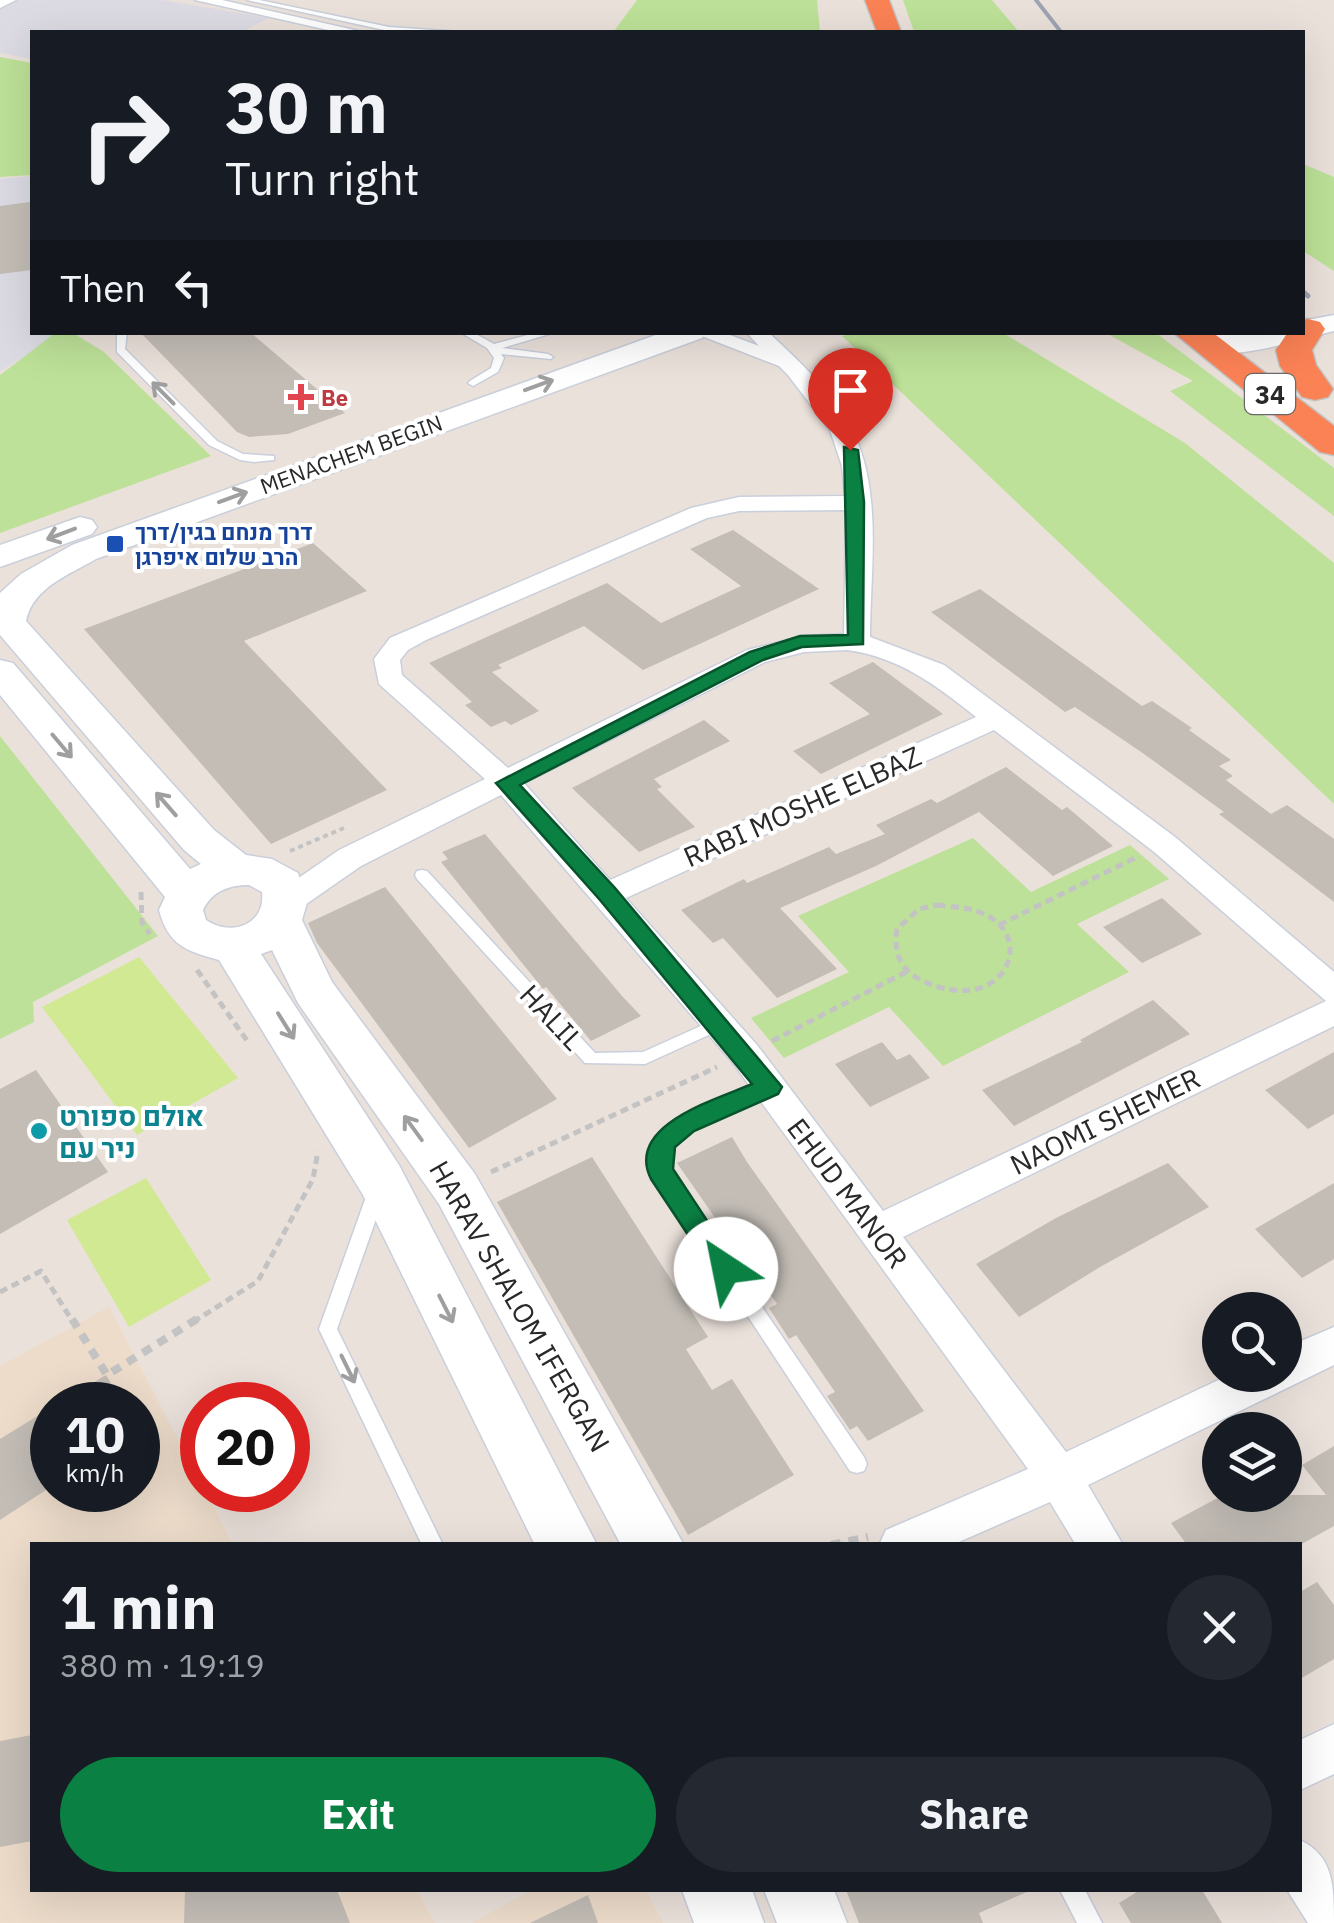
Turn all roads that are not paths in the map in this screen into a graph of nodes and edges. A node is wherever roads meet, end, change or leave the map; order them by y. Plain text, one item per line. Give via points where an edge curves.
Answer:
1 (9, 0) edge
2 (202, 0) edge
3 (250, 0) edge
4 (877, 0) edge
5 (0, 4) edge
6 (346, 30) edge
7 (424, 30) edge
8 (889, 30) edge
9 (122, 335) edge
10 (469, 335) edge
11 (597, 335) edge
12 (684, 335) edge
13 (710, 335) edge
14 (759, 335) edge
15 (1305, 335) edge
16 (1224, 337) edge
17 (550, 344) edge
18 (490, 347) junction
19 (790, 367) junction
20 (473, 383) junction
21 (1324, 396) edge
22 (1334, 444) edge
23 (270, 458) junction
24 (856, 502) junction
25 (0, 558) edge
26 (7, 595) edge
27 (857, 640) junction
28 (0, 671) edge
29 (998, 718) junction
30 (506, 783) junction
31 (347, 843) junction
32 (238, 865) junction
33 (422, 874) dead end
34 (188, 894) junction
35 (608, 894) junction
36 (284, 911) junction
37 (210, 955) junction
38 (1334, 991) edge
39 (1334, 1010) edge
40 (719, 1024) junction
41 (770, 1087) junction
42 (381, 1180) junction
43 (876, 1232) junction
44 (1334, 1345) edge
45 (1302, 1360) edge
46 (1236, 1392) edge
47 (857, 1464) dead end
48 (1059, 1477) junction
49 (431, 1542) edge
50 (565, 1542) edge
51 (652, 1542) edge
52 (908, 1542) edge
53 (1099, 1542) edge
54 (1334, 1748) edge
55 (1302, 1765) edge
56 (1302, 1868) edge
57 (718, 1892) edge
58 (800, 1892) edge
59 (1073, 1892) edge
60 (1334, 1918) edge
61 (729, 1923) edge
62 (812, 1923) edge
63 (1090, 1923) edge

1 - 5 street
2 - 6 street
3 - 7 lane
4 - 8 highway
23 -> 9 lane via 228,454 214,443 120,350
10 - 18 lane
11 - 17 main road, MENACHEM BEGIN
26 -> 12 main road, MENACHEM BEGIN via 84,552
13 - 19 street
14 - 19 street
15 - 21 highway via 1294,350 1298,366
16 - 21 highway, 34
16 - 22 highway, 34
17 - 18 lane
17 - 18 lane via 522,356
17 - 20 main road, MENACHEM BEGIN
18 - 20 lane via 499,358 495,370
19 - 24 street via 841,430
20 - 23 main road, MENACHEM BEGIN
23 -> 25 main road, MENACHEM BEGIN
24 - 27 street
24 - 30 street, EHUD MANOR via 739,504 700,513 398,644 387,659 390,678
32 -> 26 main road via 199,840 8,622
27 - 29 street via 934,670
27 - 30 street via 800,642 756,656
28 -> 34 main road
29 - 35 street, RABI MOSHE ELBAZ
29 - 38 street via 1164,844
30 - 31 street
30 - 35 street, EHUD MANOR
31 - 32 street
31 - 36 street
32 - 34 main road
32 - 36 main road via 282,884
33 - 40 lane, HALIL via 592,1059 645,1058
34 - 37 main road via 181,913 186,929 204,941
35 - 40 street, EHUD MANOR
36 - 37 main road via 258,937
51 -> 36 main road, HARAV SHALOM IFERGAN via 457,1188 314,992 298,964
37 -> 42 main road
39 - 43 street, NAOMI SHEMER
40 - 41 street, EHUD MANOR
41 - 43 street, EHUD MANOR
41 - 47 lane via 685,1124 663,1142 660,1171
42 -> 49 lane via 328,1329
42 -> 50 main road
43 - 48 street, EHUD MANOR
44 - 45 street
46 - 48 street
48 - 52 street
48 - 53 street, EHUD MANOR
54 - 55 street
56 - 60 street
57 - 61 main road
58 - 62 main road
59 - 63 lane

